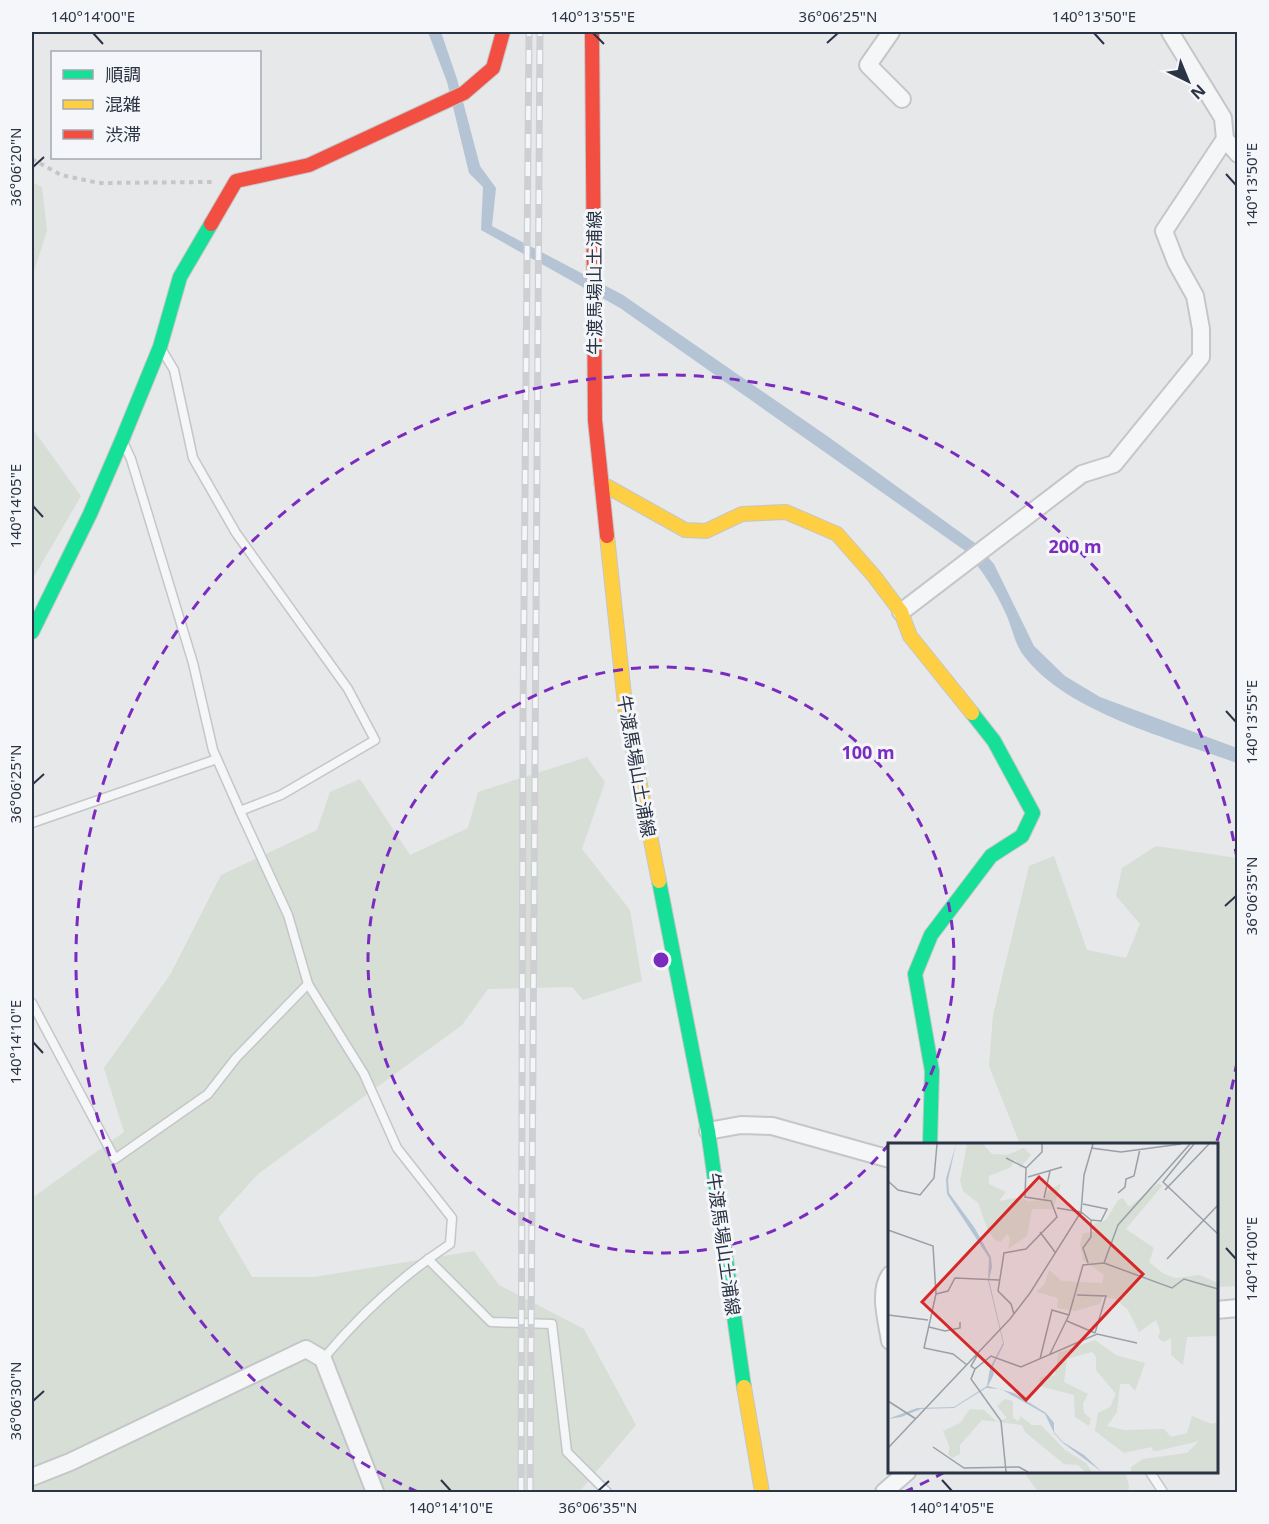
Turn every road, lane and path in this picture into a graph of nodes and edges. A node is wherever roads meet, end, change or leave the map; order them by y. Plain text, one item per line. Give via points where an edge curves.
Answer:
1 (503, 32) edge
2 (592, 32) edge
3 (891, 32) edge
4 (1170, 32) edge
5 (902, 99) dead end
6 (1225, 139) junction
7 (1238, 154) edge
8 (32, 159) edge
9 (236, 182) junction
10 (160, 347) junction
11 (122, 440) junction
12 (601, 483) junction
13 (901, 612) junction
14 (32, 632) edge
15 (217, 759) junction
16 (240, 811) junction
17 (32, 823) edge
18 (308, 984) junction
19 (32, 1003) edge
20 (708, 1131) junction
21 (930, 1143) edge
22 (888, 1158) edge
23 (428, 1259) junction
24 (888, 1277) edge
25 (1238, 1308) edge
26 (1218, 1311) edge
27 (888, 1326) edge
28 (323, 1359) junction
29 (906, 1473) edge
30 (1151, 1473) edge
31 (32, 1477) edge
32 (375, 1492) edge
33 (607, 1492) edge
34 (762, 1492) edge
35 (884, 1492) edge
36 (1163, 1492) edge

1 - 9 street via 493,68 464,93 309,165
2 - 12 street, 牛渡馬場山土浦線 via 595,420
3 - 5 street via 868,65
4 - 6 street via 1223,118
6 - 7 street
6 - 13 street via 1164,231 1195,296 1201,357 1114,464 1082,474
8 - 9 path via 62,176 99,183
9 - 10 street via 180,277
10 - 11 street
10 - 16 lane via 174,370 193,458 236,533 348,689 375,740 281,795
11 - 14 street
11 - 15 lane via 193,663
12 - 13 street via 685,530 706,531 742,514 786,512 796,516 837,534
12 - 20 street, 牛渡馬場山土浦線 via 626,714
13 - 21 street via 910,636 994,741 1032,813 1022,836 991,856 931,935 915,974 932,1071
15 - 16 lane
15 - 17 lane
16 - 18 lane via 288,915
18 - 19 lane via 236,1058 208,1094 115,1159
18 - 23 lane via 364,1074 398,1148 452,1218 450,1244
20 - 22 street via 741,1125 772,1126
20 - 34 street, 牛渡馬場山土浦線
23 - 28 lane via 350,1327
23 - 33 lane via 491,1322 552,1324 567,1452
24 - 27 street
25 - 26 street
28 - 31 street via 306,1349
28 - 32 street
29 - 35 street
30 - 36 lane

